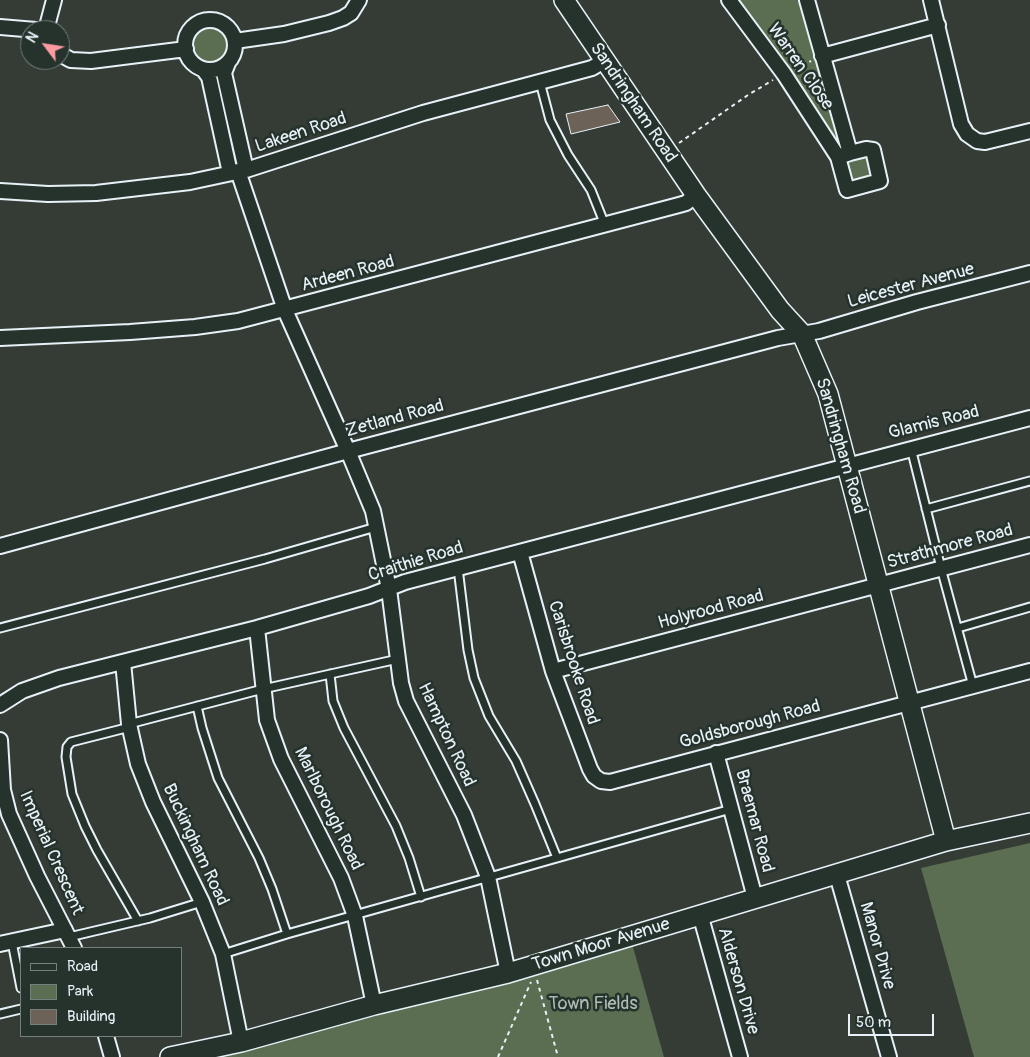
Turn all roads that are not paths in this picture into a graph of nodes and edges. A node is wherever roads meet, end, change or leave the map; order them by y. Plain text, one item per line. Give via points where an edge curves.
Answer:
1 (54, 0) edge
2 (359, 0) edge
3 (564, 0) edge
4 (729, 0) edge
5 (807, 0) edge
6 (932, 0) edge
7 (49, 20) edge
8 (938, 25) junction
9 (0, 27) edge
10 (20, 29) edge
11 (235, 41) junction
12 (186, 50) junction
13 (822, 56) junction
14 (70, 59) edge
15 (604, 61) junction
16 (228, 63) junction
17 (203, 69) junction
18 (540, 82) junction
19 (1030, 131) edge
20 (238, 172) junction
21 (0, 191) edge
22 (696, 195) junction
23 (605, 225) junction
24 (1030, 273) edge
25 (285, 310) junction
26 (802, 334) junction
27 (0, 338) edge
28 (1030, 420) edge
29 (911, 448) junction
30 (348, 451) junction
31 (847, 466) junction
32 (1030, 481) edge
33 (926, 509) junction
34 (376, 528) junction
35 (1030, 545) edge
36 (0, 546) edge
37 (520, 552) junction
38 (458, 568) junction
39 (941, 568) junction
40 (879, 585) junction
41 (389, 589) junction
42 (1030, 607) edge
43 (0, 628) edge
44 (257, 628) junction
45 (958, 628) junction
46 (398, 659) junction
47 (123, 662) junction
48 (552, 671) junction
49 (1030, 671) edge
50 (330, 674) junction
51 (973, 686) junction
52 (264, 689) junction
53 (910, 703) junction
54 (0, 705) edge
55 (197, 706) junction
56 (130, 726) junction
57 (0, 740) edge
58 (716, 753) junction
59 (601, 781) joint
60 (731, 809) junction
61 (5, 815) edge
62 (1030, 824) edge
63 (946, 841) junction
64 (557, 858) junction
65 (837, 875) junction
66 (488, 877) junction
67 (421, 897) junction
68 (755, 898) junction
69 (202, 902) junction
70 (700, 914) junction
71 (355, 916) junction
72 (138, 921) junction
73 (287, 934) junction
74 (69, 938) edge
75 (6, 943) edge
76 (223, 954) junction
77 (508, 973) junction
78 (20, 985) edge
79 (374, 1004) junction
80 (20, 1009) edge
81 (0, 1014) edge
82 (106, 1037) edge
83 (241, 1042) junction
84 (112, 1057) edge
85 (170, 1057) edge
86 (740, 1057) edge
87 (889, 1057) edge

1 - 7 street
2 - 11 street via 344,18 329,23
3 - 15 street, Sandringham Road
4 - 13 street, Warren Close via 844,155
5 - 13 street, Warren Close
6 - 8 street
8 - 13 street, Warren Close
8 - 19 street via 961,124 967,134 985,142
9 - 10 street
11 - 12 street via 222,22 204,20 186,37
11 - 16 street via 234,54
12 - 14 street via 91,61
12 - 17 street via 191,61
15 - 18 street, Lakeen Road via 592,68
15 - 22 street, Sandringham Road
16 - 17 street via 213,70
16 - 20 street via 224,73
17 - 20 street via 209,77
18 - 20 street, Lakeen Road via 423,113
18 - 23 lane via 550,120 596,198
20 - 21 street, Lakeen Road via 164,186 96,193
20 - 25 street, Hampton Road
22 - 23 street, Ardeen Road via 686,203
22 - 26 street, Sandringham Road via 780,310
23 - 25 street, Ardeen Road
24 - 26 street, Leicester Avenue
25 - 27 street, Ardeen Road via 195,327
25 - 30 street, Hampton Road
26 - 30 street, Zetland Road
26 - 31 street, Sandringham Road via 828,394
28 - 29 street, Glamis Road
29 - 31 street, Glamis Road
29 - 33 lane
30 - 34 street, Hampton Road via 373,511
30 - 36 street, Zetland Road
31 - 37 street, Craithie Road
31 - 40 street, Sandringham Road
32 - 33 lane
33 - 39 lane
34 - 41 street, Hampton Road
34 - 43 lane
35 - 39 street, Strathmore Road
37 - 38 street, Craithie Road
37 - 48 street, Carisbrooke Road
38 - 41 street, Craithie Road
38 - 64 lane via 466,642 474,678 489,716 524,778
39 - 40 street, Strathmore Road
39 - 45 lane
40 - 48 street, Holyrood Road
40 - 53 street, Sandringham Road
41 - 44 street, Craithie Road
41 - 46 street, Hampton Road
42 - 45 lane
44 - 47 street, Craithie Road
44 - 52 street, Marlborough Road
45 - 51 lane
46 - 50 lane
46 - 66 street, Hampton Road via 406,701 464,815
47 - 54 street, Craithie Road via 58,678 22,692
47 - 56 street, Buckingham Road
48 - 59 street, Carisbrooke Road via 590,769
49 - 51 street, Goldsborough Road
50 - 52 lane
50 - 67 lane via 337,710 354,750 396,826
51 - 53 street, Goldsborough Road
52 - 55 lane
52 - 71 street, Marlborough Road via 267,720 281,759 342,878
53 - 58 street, Goldsborough Road
53 - 63 street, Sandringham Road
55 - 56 lane
55 - 73 lane via 218,778 259,858
56 - 69 street, Buckingham Road via 138,764 152,802
56 - 72 lane via 71,742 66,757 72,794 85,826
57 - 61 street, Imperial Crescent
58 - 59 street, Goldsborough Road via 610,782
58 - 60 street, Braemar Road
60 - 64 lane
60 - 68 street, Braemar Road
61 - 74 street, Imperial Crescent
62 - 63 street, Town Moor Avenue
63 - 65 street, Town Moor Avenue
64 - 66 lane
65 - 68 street, Town Moor Avenue
65 - 87 street, Manor Drive
66 - 67 lane
66 - 77 street, Hampton Road
67 - 71 lane
68 - 70 street, Town Moor Avenue
69 - 72 lane
69 - 76 street, Buckingham Road
70 - 77 street, Town Moor Avenue
70 - 86 street, Alderson Drive
71 - 73 lane
71 - 79 street, Marlborough Road
72 - 74 lane
73 - 76 lane
74 - 75 street
75 - 78 lane
76 - 83 street, Buckingham Road
77 - 79 street, Town Moor Avenue
79 - 83 street, Town Moor Avenue
80 - 81 lane
82 - 84 street
83 - 85 street, Town Moor Avenue

